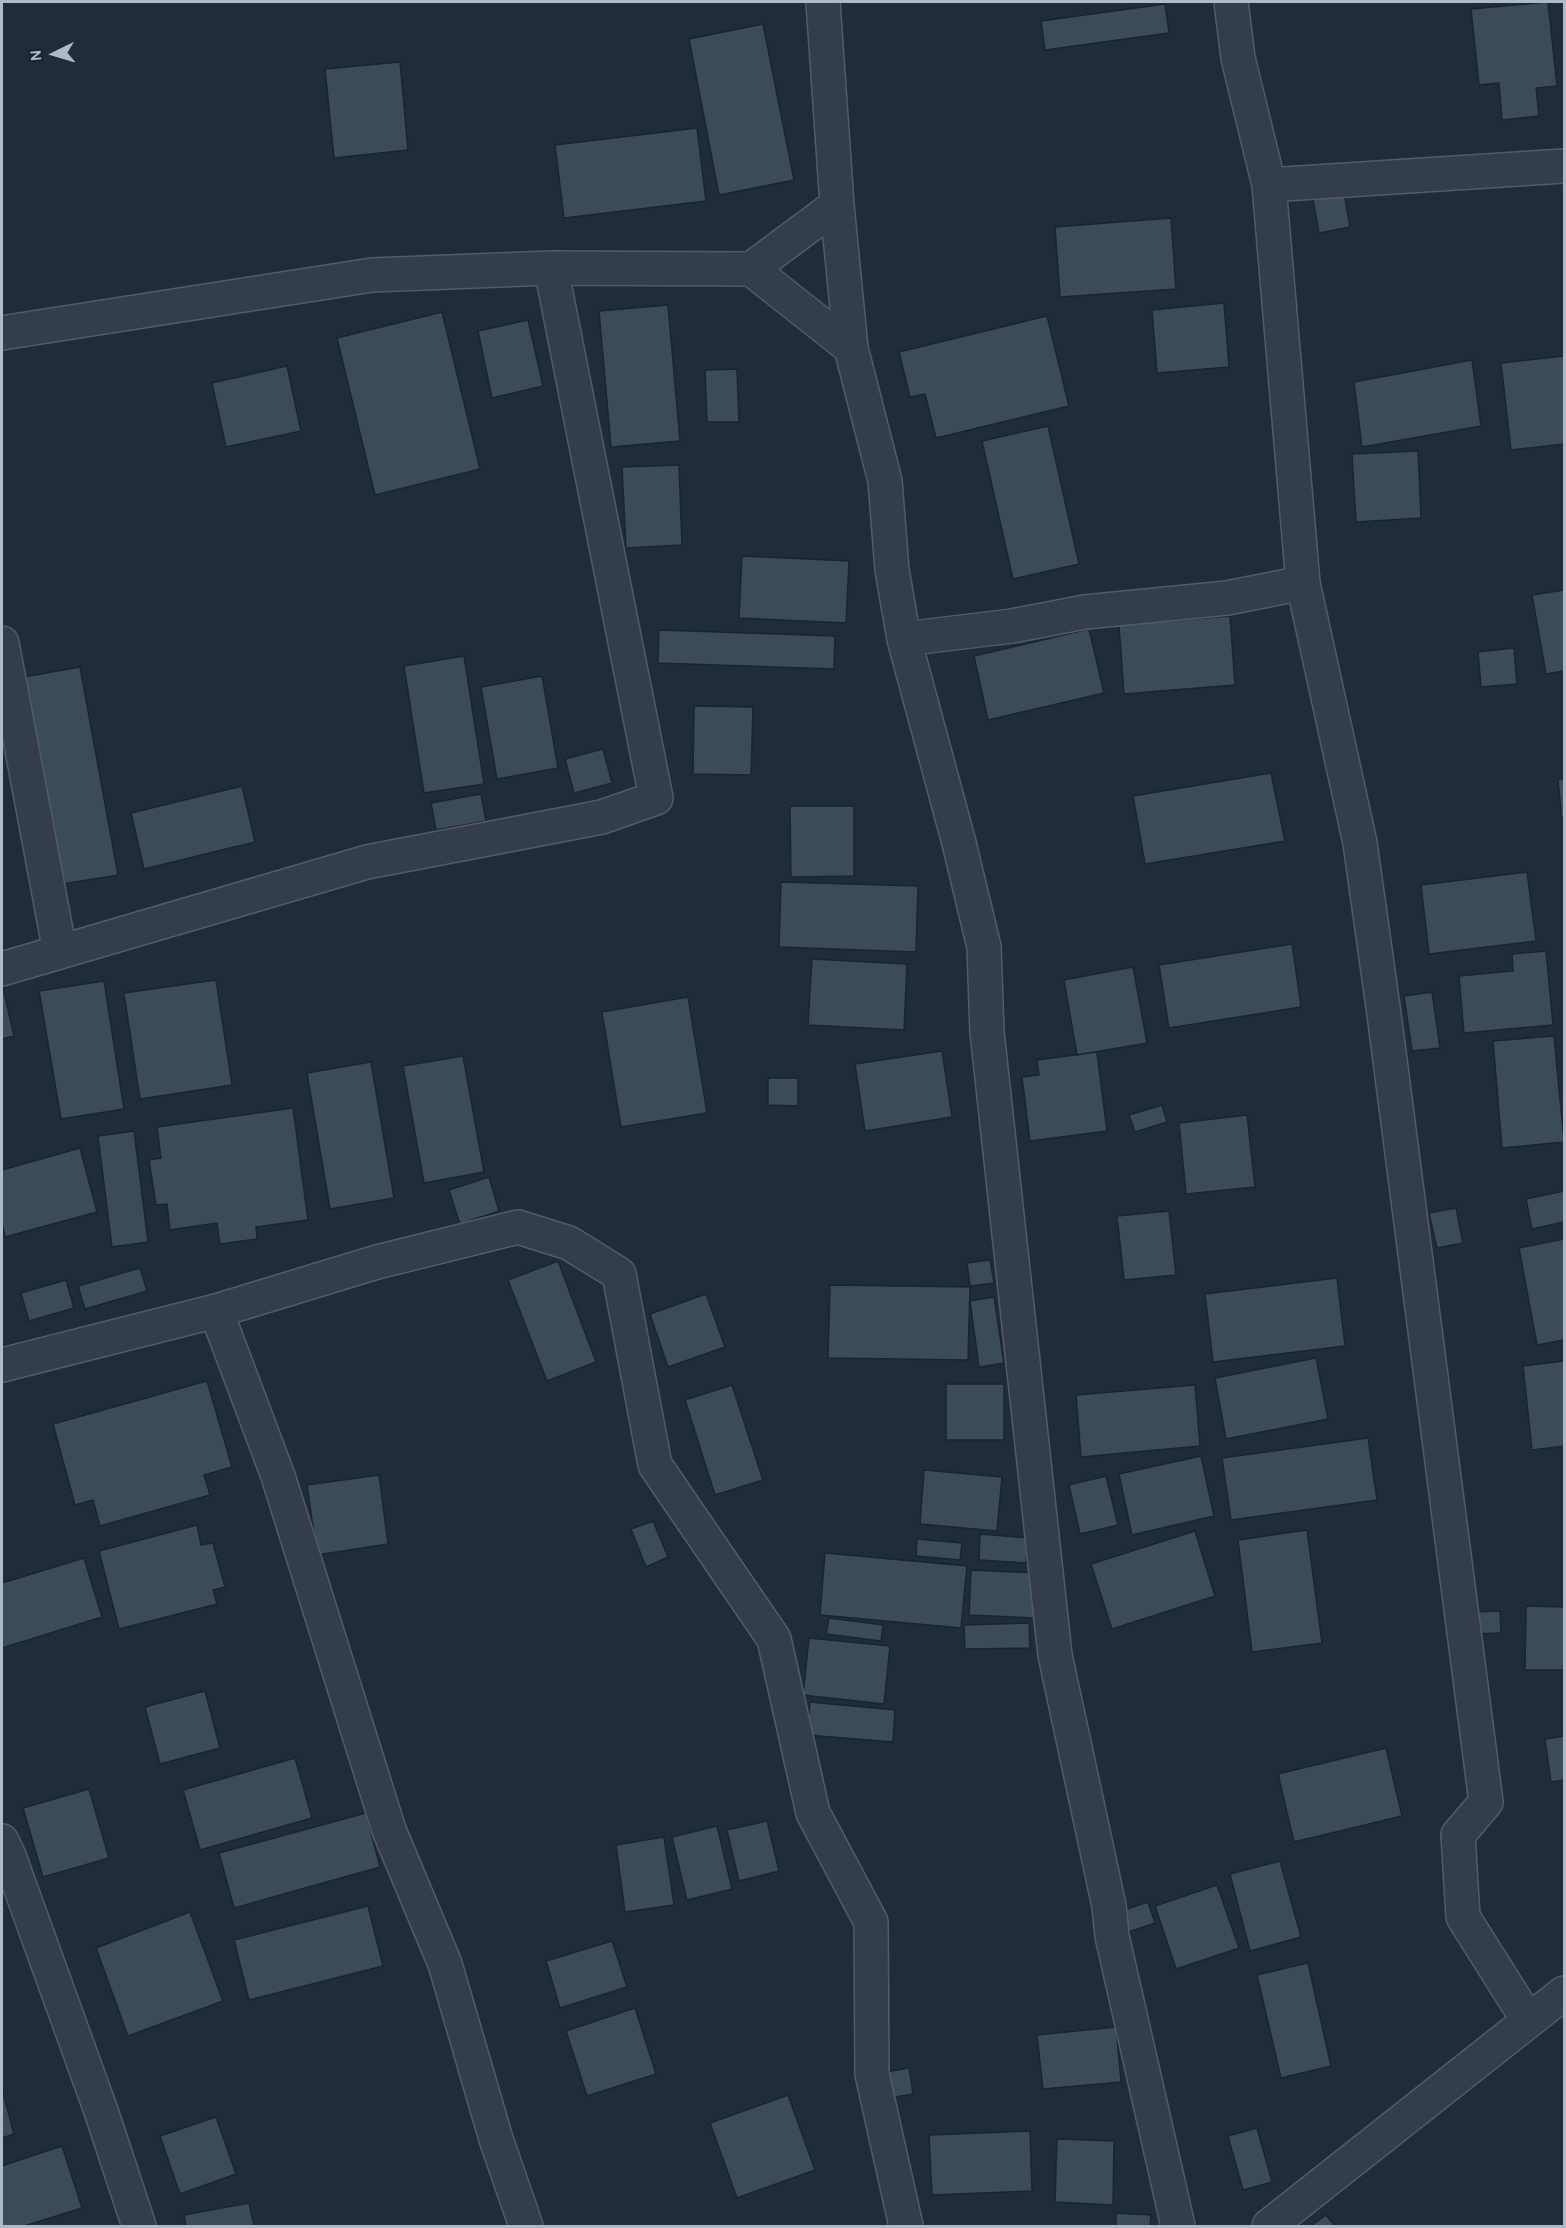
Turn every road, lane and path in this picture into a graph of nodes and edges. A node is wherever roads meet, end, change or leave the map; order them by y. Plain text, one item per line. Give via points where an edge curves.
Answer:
1 (823, 2) edge
2 (1231, 2) edge
3 (1564, 166) edge
4 (1269, 185) junction
5 (837, 205) junction
6 (551, 268) junction
7 (751, 269) junction
8 (2, 333) edge
9 (851, 348) junction
10 (1303, 584) junction
11 (904, 639) junction
12 (2, 643) edge
13 (60, 952) junction
14 (2, 969) edge
15 (216, 1311) junction
16 (2, 1365) edge
17 (2, 1841) edge
18 (1564, 1993) edge
19 (1528, 2020) junction
20 (139, 2226) edge
21 (526, 2226) edge
22 (906, 2226) edge
23 (1178, 2226) edge
24 (1269, 2226) edge

1 - 5 street
2 - 4 street via 1238,58
3 - 4 street
4 - 10 street
5 - 7 street
5 - 9 street
6 - 7 street
6 - 8 street via 372,275
6 - 13 street via 656,798 602,817 367,862
7 - 9 street
9 - 11 street via 885,481 892,570
10 - 11 street via 1227,598 1085,612 1012,626
10 - 19 street via 1360,843 1486,1802 1458,1835 1462,1917
11 - 23 street via 984,947 987,1032 1055,1655 1109,1906 1112,1936
12 - 13 street
13 - 14 street
15 - 16 street
15 - 21 street via 278,1476 389,1830 446,1964 496,2139
15 - 22 street via 377,1262 518,1227 569,1243 619,1274 655,1465 774,1639 813,1813 871,1922 872,2074
17 - 20 street
18 - 19 street
19 - 24 street

